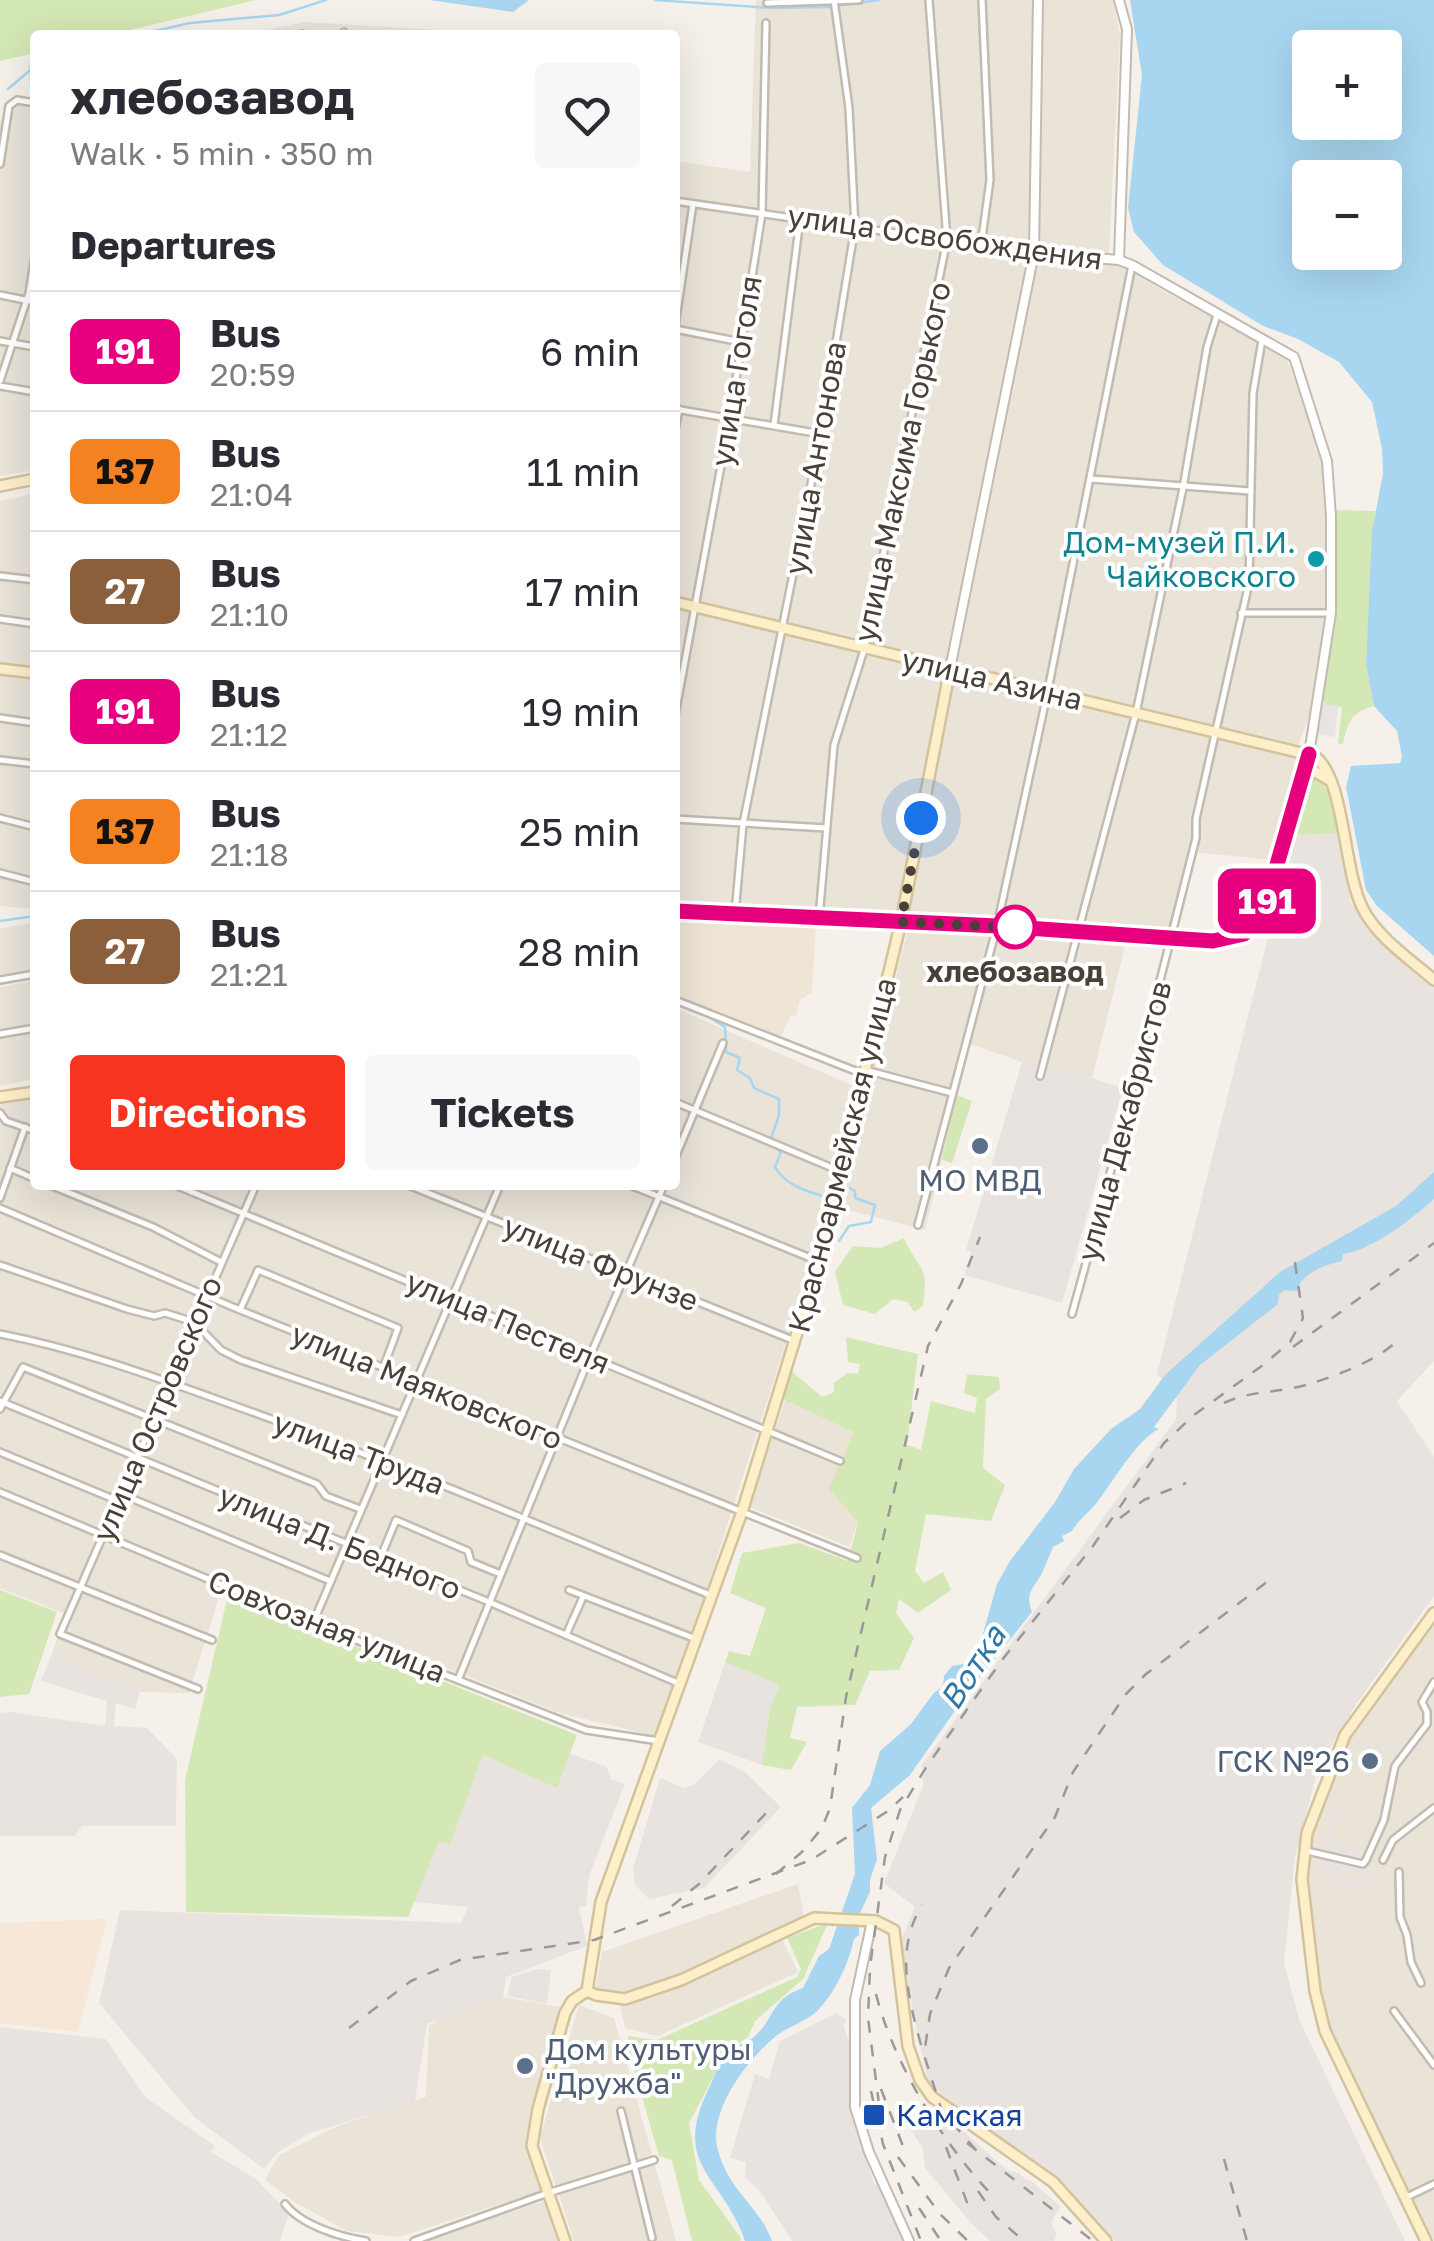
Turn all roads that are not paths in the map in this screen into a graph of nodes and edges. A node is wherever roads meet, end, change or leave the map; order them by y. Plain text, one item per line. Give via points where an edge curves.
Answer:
1 (859, 0) edge
2 (929, 0) edge
3 (982, 0) edge
4 (1038, 0) edge
5 (1119, 0) edge
6 (768, 3) dead end
7 (835, 4) edge
8 (766, 23) dead end
9 (30, 102) edge
10 (8, 108) junction
11 (0, 114) edge
12 (0, 164) edge
13 (680, 202) edge
14 (692, 204) junction
15 (762, 213) junction
16 (800, 219) junction
17 (856, 227) junction
18 (947, 240) junction
19 (981, 245) junction
20 (1034, 252) junction
21 (1119, 260) junction
22 (1132, 265) junction
23 (30, 278) edge
24 (680, 292) edge
25 (0, 295) edge
26 (25, 301) junction
27 (30, 302) edge
28 (1218, 312) junction
29 (680, 329) edge
30 (1262, 337) junction
31 (0, 341) edge
32 (742, 342) junction
33 (10, 343) junction
34 (30, 346) edge
35 (0, 384) edge
36 (30, 391) edge
37 (680, 409) edge
38 (730, 417) junction
39 (774, 425) junction
40 (821, 434) junction
41 (1090, 479) junction
42 (30, 480) edge
43 (0, 486) edge
44 (1183, 488) junction
45 (1250, 490) junction
46 (0, 576) edge
47 (30, 579) edge
48 (680, 603) edge
49 (695, 606) junction
50 (1241, 612) junction
51 (1331, 614) junction
52 (0, 619) edge
53 (30, 623) edge
54 (783, 630) junction
55 (864, 650) junction
56 (0, 668) edge
57 (950, 669) junction
58 (30, 671) edge
59 (680, 688) edge
60 (1048, 690) junction
61 (1136, 713) junction
62 (0, 718) edge
63 (30, 722) edge
64 (1215, 732) junction
65 (1309, 754) junction
66 (0, 760) edge
67 (30, 763) edge
68 (1301, 783) junction
69 (1334, 787) junction
70 (0, 818) edge
71 (680, 819) edge
72 (743, 824) junction
73 (30, 825) edge
74 (826, 828) junction
75 (0, 873) edge
76 (30, 881) edge
77 (680, 911) edge
78 (735, 914) junction
79 (818, 920) junction
80 (901, 922) junction
81 (997, 926) junction
82 (1078, 932) junction
83 (1171, 940) junction
84 (30, 975) edge
85 (0, 980) edge
86 (1434, 980) edge
87 (680, 1002) edge
88 (30, 1029) edge
89 (0, 1034) edge
90 (723, 1043) dead end
91 (865, 1073) junction
92 (1040, 1076) dead end
93 (952, 1092) junction
94 (30, 1093) edge
95 (0, 1096) edge
96 (680, 1104) edge
97 (695, 1111) junction
98 (0, 1113) edge
99 (25, 1127) junction
100 (30, 1129) edge
101 (680, 1146) edge
102 (10, 1168) junction
103 (842, 1172) junction
104 (30, 1177) edge
105 (62, 1190) edge
106 (188, 1190) edge
107 (254, 1190) edge
108 (420, 1190) edge
109 (498, 1190) edge
110 (642, 1190) edge
111 (662, 1190) edge
112 (659, 1197) junction
113 (0, 1198) edge
114 (0, 1208) edge
115 (244, 1211) junction
116 (486, 1217) junction
117 (918, 1224) dead end
118 (819, 1261) junction
119 (221, 1262) junction
120 (0, 1266) edge
121 (627, 1273) junction
122 (207, 1295) junction
123 (452, 1299) junction
124 (240, 1310) junction
125 (1072, 1314) dead end
126 (194, 1322) junction
127 (0, 1334) edge
128 (795, 1341) junction
129 (590, 1356) junction
130 (384, 1366) junction
131 (417, 1379) junction
132 (168, 1381) junction
133 (1, 1404) edge
134 (402, 1415) junction
135 (153, 1418) junction
136 (766, 1430) junction
137 (558, 1438) junction
138 (0, 1452) edge
139 (135, 1458) junction
140 (383, 1460) junction
141 (840, 1461) dead end
142 (0, 1492) edge
143 (120, 1494) junction
144 (360, 1509) junction
145 (742, 1512) junction
146 (524, 1519) junction
147 (102, 1534) junction
148 (345, 1545) junction
149 (0, 1554) edge
150 (857, 1558) dead end
151 (380, 1559) junction
152 (499, 1574) junction
153 (330, 1581) junction
154 (80, 1586) junction
155 (569, 1590) dead end
156 (583, 1596) junction
157 (711, 1596) junction
158 (489, 1602) junction
159 (1434, 1612) edge
160 (313, 1622) junction
161 (566, 1635) junction
162 (696, 1639) junction
163 (212, 1640) dead end
164 (458, 1680) junction
165 (1434, 1682) edge
166 (680, 1684) junction
167 (198, 1689) dead end
168 (659, 1741) junction
169 (1434, 1808) edge
170 (1304, 1850) junction
171 (1383, 1860) dead end
172 (1398, 1872) dead end
173 (870, 1920) junction
174 (1421, 1982) dead end
175 (588, 1991) junction
176 (1394, 2011) dead end
177 (1434, 2065) edge
178 (620, 2111) dead end
179 (654, 2160) dead end
180 (635, 2166) junction
181 (1434, 2184) edge
182 (548, 2193) junction
183 (1404, 2198) junction
184 (285, 2204) dead end
185 (652, 2238) dead end
186 (366, 2241) edge
187 (414, 2241) edge
188 (565, 2241) edge
189 (908, 2241) edge
190 (1106, 2241) edge
191 (1426, 2241) edge

1 - 7 street
2 - 18 street, улица Максима Горького
3 - 19 street via 990,180
4 - 20 street, Красноармейская улица
5 - 21 street via 1126,29
6 - 7 street
7 - 17 street, улица Антонова
8 - 15 street, улица Гоголя
9 - 10 street via 17,100
10 - 11 street
10 - 12 street
13 - 14 street, улица Освобождения
14 - 15 street, улица Освобождения
14 - 24 street
15 - 16 street, улица Освобождения
15 - 32 street, улица Гоголя
16 - 17 street, улица Освобождения
16 - 39 street
17 - 18 street, улица Освобождения
17 - 40 street, улица Антонова
18 - 19 street, улица Освобождения
18 - 55 street, улица Максима Горького
19 - 20 street, улица Освобождения
20 - 21 street, улица Освобождения
20 - 57 street, Красноармейская улица
21 - 22 street, улица Освобождения
22 - 28 street, улица Освобождения
22 - 41 street
23 - 26 street
25 - 26 street
26 - 27 street
26 - 33 street
28 - 30 street, улица Освобождения
28 - 44 street
29 - 32 street
30 - 45 street, улица Декабристов
30 - 51 street, улица Освобождения via 1289,352 1327,461
31 - 33 street
32 - 38 street, улица Гоголя
33 - 34 street
33 - 35 street
35 - 36 street
37 - 38 street
38 - 39 street
38 - 49 street, улица Гоголя
39 - 40 street
40 - 54 street, улица Антонова
41 - 44 street
41 - 60 street
42 - 43 main road
44 - 45 street
44 - 61 street
45 - 50 street, улица Декабристов via 1250,583
46 - 47 street
48 - 49 main road, улица Азина
49 - 54 main road, улица Азина
49 - 59 street, улица Гоголя
50 - 51 street
50 - 64 street, улица Декабристов
51 - 65 street
52 - 53 street
54 - 55 main road, улица Азина
54 - 72 street, улица Антонова
55 - 57 main road, улица Азина
55 - 74 street, улица Максима Горького via 834,745
56 - 58 main road
57 - 60 main road, улица Азина
57 - 80 main road, Красноармейская улица
60 - 61 main road, улица Азина
60 - 81 street
61 - 64 main road, улица Азина
61 - 82 street
62 - 63 street
64 - 65 main road, улица Азина
64 - 83 street, улица Декабристов
65 - 68 main road
65 - 69 main road via 1324,764
66 - 67 street
68 - 69 main road via 1319,771
68 - 83 main road via 1258,921 1224,940
69 - 86 main road via 1364,911
70 - 73 street
71 - 72 street
72 - 74 street
72 - 78 street, улица Антонова
74 - 79 street, улица Максима Горького
75 - 76 street
77 - 78 main road
78 - 79 main road
79 - 80 main road
80 - 81 main road
80 - 91 main road, Красноармейская улица
81 - 82 main road
81 - 93 street
82 - 83 main road
82 - 92 street
83 - 125 street, улица Декабристов
84 - 85 street
87 - 91 street
88 - 89 street
90 - 97 street
91 - 93 street
91 - 103 main road, Красноармейская улица
93 - 117 street
94 - 95 main road
96 - 97 street
97 - 101 street
97 - 103 street
98 - 99 street
99 - 100 street
99 - 102 street
102 - 104 street
102 - 113 street
103 - 118 main road, Красноармейская улица
105 - 119 street
106 - 115 street, улица Пестеля
107 - 115 street, улица Островского
108 - 116 street, улица Фрунзе
109 - 116 street
110 - 112 street
111 - 112 street
112 - 118 street
112 - 121 street
114 - 122 street, улица Маяковского
115 - 119 street, улица Островского
115 - 123 street, улица Пестеля
116 - 121 street, улица Фрунзе
116 - 123 street
118 - 128 main road, Красноармейская улица
119 - 122 street, улица Островского
120 - 126 street via 127,1309
121 - 128 street, улица Фрунзе
121 - 129 street
122 - 124 street, улица Маяковского
122 - 126 street, улица Островского
123 - 129 street, улица Пестеля
123 - 131 street
124 - 130 street, улица Маяковского
124 - 130 street via 258,1270 398,1328
126 - 132 street, улица Островского
126 - 134 street via 241,1360
127 - 132 street, улица Труда
128 - 136 main road, Красноармейская улица
129 - 136 street, улица Пестеля
129 - 137 street
130 - 131 street, улица Маяковского
131 - 134 street
131 - 137 street, улица Маяковского
132 - 135 street, улица Островского
132 - 140 street, улица Труда
133 - 135 street via 22,1367
133 - 139 street, улица Д. Бедного
134 - 140 street
135 - 139 street, улица Островского
135 - 144 street via 317,1484 326,1496
136 - 141 street, улица Пестеля
136 - 145 main road, Красноармейская улица
137 - 145 street, улица Маяковского
137 - 146 street
138 - 143 street via 111,1498
139 - 143 street, улица Островского
139 - 148 street, улица Д. Бедного
140 - 144 street
140 - 146 street, улица Труда
142 - 147 street, Совхозная улица
143 - 147 street, улица Островского
143 - 153 street
144 - 148 street
145 - 150 street, улица Маяковского
145 - 157 main road, Красноармейская улица
146 - 152 street
146 - 157 street, улица Труда
147 - 154 street, улица Островского
147 - 160 street, Совхозная улица
148 - 151 street, улица Д. Бедного
148 - 153 street
149 - 154 street
151 - 152 street via 396,1520 468,1551 471,1562
151 - 158 street, улица Д. Бедного
152 - 158 street
153 - 160 street
154 - 163 street
154 - 167 street, улица Островского via 60,1634
155 - 156 street
156 - 161 street
156 - 162 street
157 - 162 main road, Красноармейская улица
158 - 161 street, улица Д. Бедного
158 - 164 street
159 - 170 main road via 1345,1734
160 - 164 street, Совхозная улица
161 - 166 street, улица Д. Бедного
162 - 166 main road, Красноармейская улица
164 - 168 street, Совхозная улица via 586,1730
165 - 170 street via 1422,1702 1428,1724 1395,1766 1384,1820 1363,1864
166 - 168 main road, Красноармейская улица
168 - 175 main road, Красноармейская улица via 601,1902
169 - 171 street via 1393,1840
170 - 183 main road via 1320,2017
172 - 174 street via 1400,1918
173 - 175 main road via 814,1918 625,1999
173 - 189 street via 855,2000 855,2107
173 - 190 main road via 894,1930 908,2046 926,2091 1053,2182
175 - 182 main road via 565,2013 538,2109 532,2146
176 - 177 street
178 - 180 street
179 - 180 street
180 - 182 street
180 - 185 street
181 - 183 street
182 - 187 street
182 - 188 main road
183 - 191 main road
184 - 186 street via 346,2238

